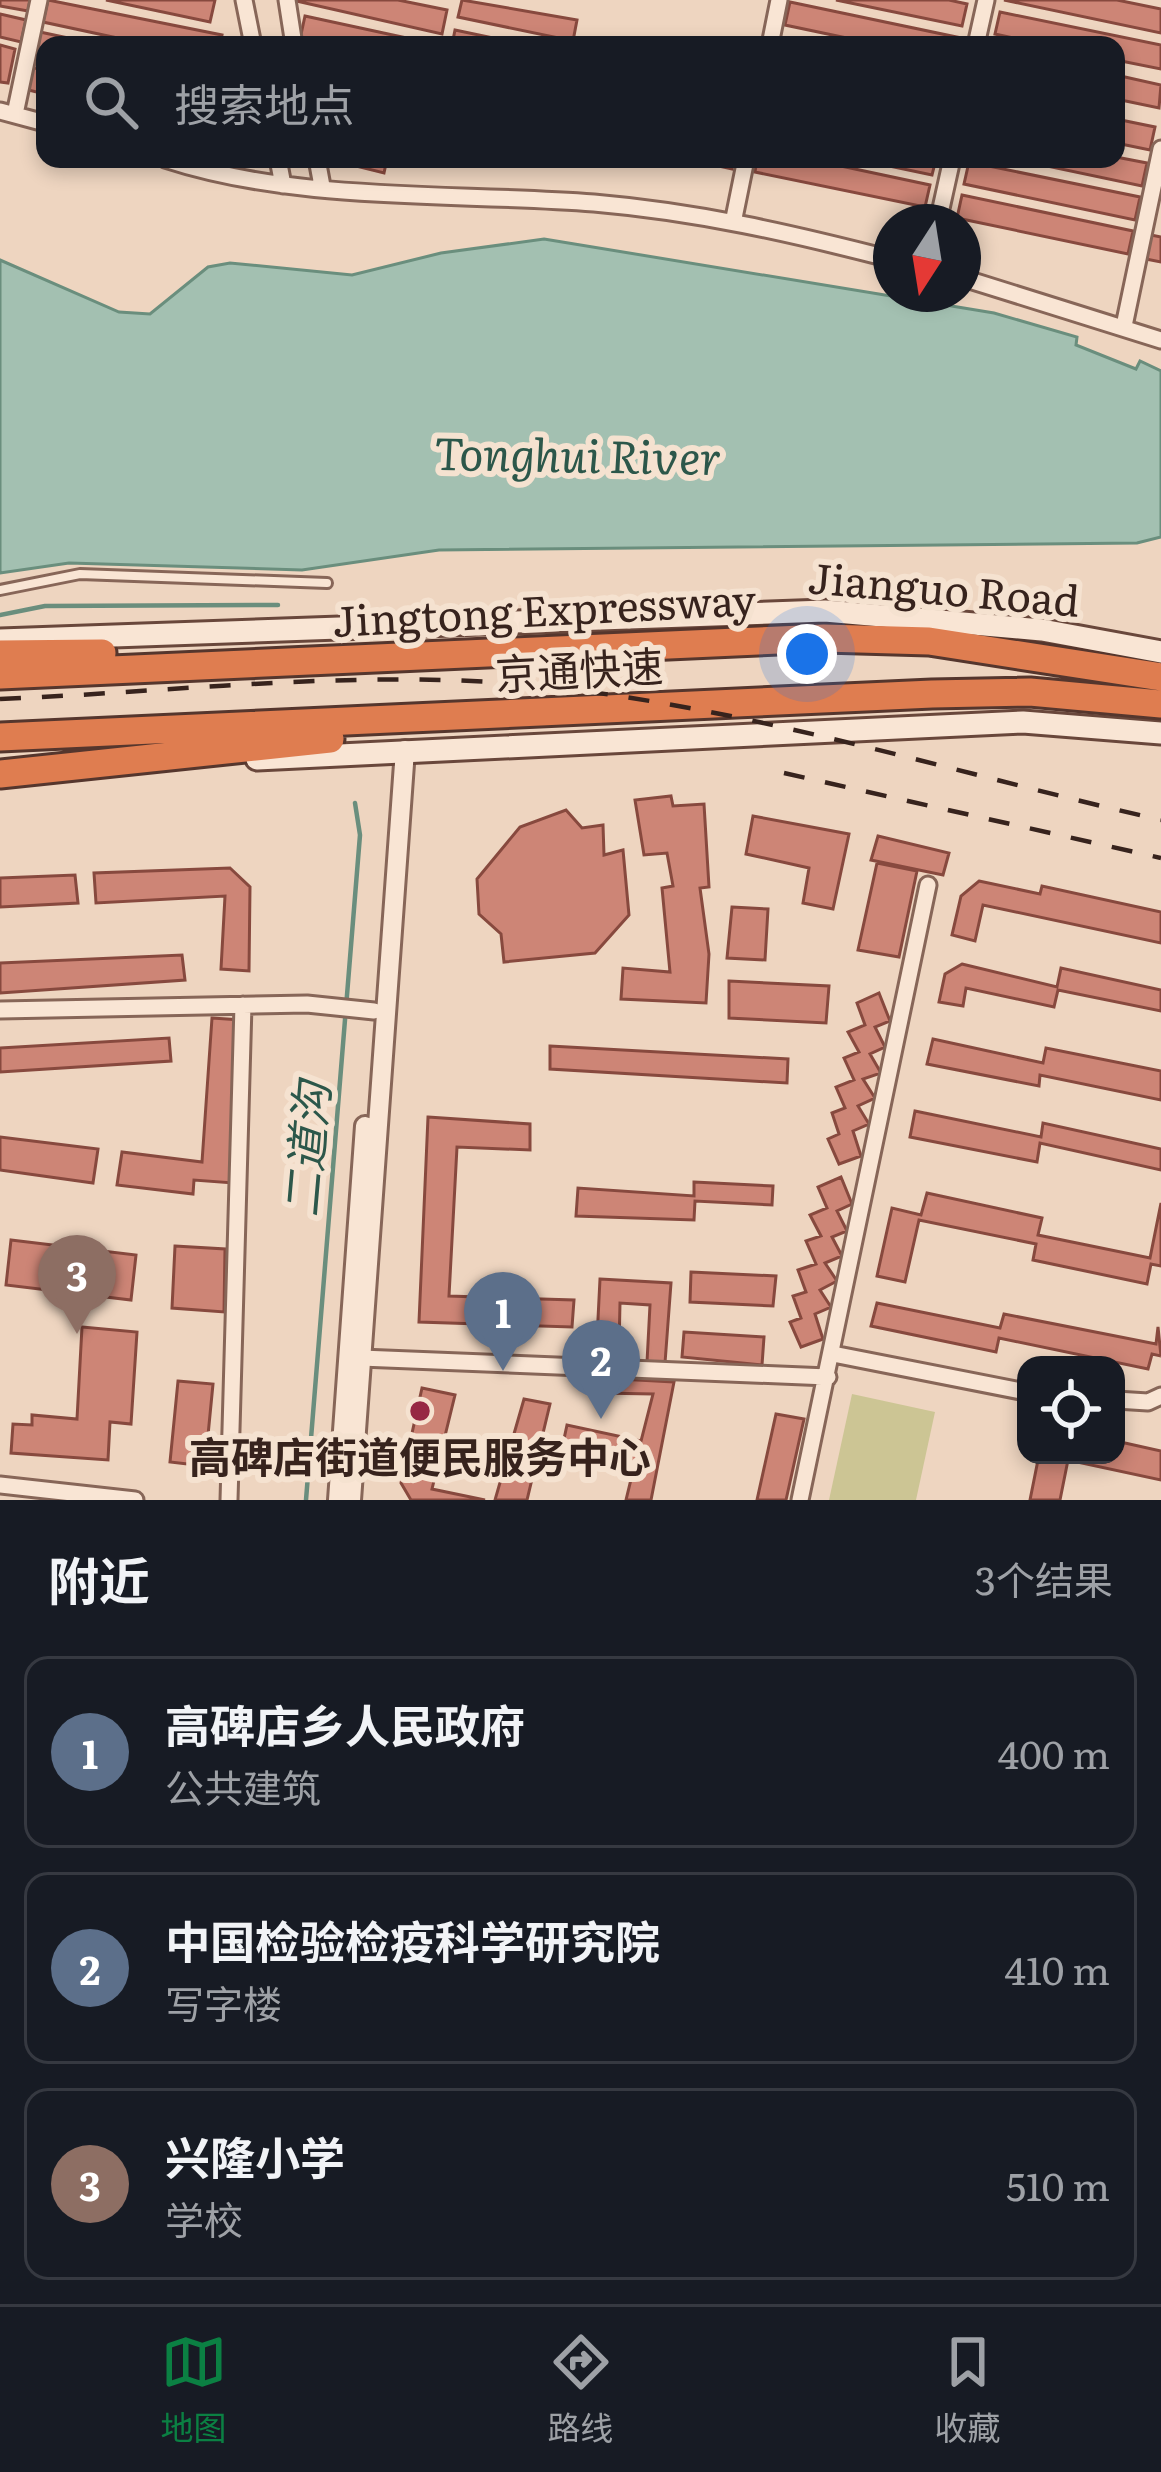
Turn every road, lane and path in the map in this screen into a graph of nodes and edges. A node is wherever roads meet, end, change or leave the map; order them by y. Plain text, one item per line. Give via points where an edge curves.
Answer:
1 (39, 0) edge
2 (244, 0) edge
3 (287, 0) edge
4 (779, 0) edge
5 (986, 0) edge
6 (252, 36) edge
7 (293, 36) edge
8 (772, 36) edge
9 (978, 36) edge
10 (8, 112) edge
11 (1161, 149) edge
12 (206, 168) edge
13 (280, 168) edge
14 (318, 168) edge
15 (744, 168) edge
16 (950, 168) edge
17 (284, 185) junction
18 (322, 186) junction
19 (942, 204) edge
20 (734, 218) junction
21 (873, 255) edge
22 (981, 283) edge
23 (1124, 326) junction
24 (1161, 340) edge
25 (327, 583) dead end
26 (0, 590) edge
27 (970, 622) junction
28 (824, 638) junction
29 (0, 640) edge
30 (1161, 652) edge
31 (0, 653) edge
32 (286, 662) junction
33 (0, 675) edge
34 (1161, 677) edge
35 (1161, 704) edge
36 (456, 716) junction
37 (1161, 733) edge
38 (0, 737) edge
39 (399, 750) junction
40 (0, 774) edge
41 (928, 885) dead end
42 (243, 1005) junction
43 (365, 1009) junction
44 (0, 1010) edge
45 (833, 1354) junction
46 (361, 1358) junction
47 (828, 1376) junction
48 (1017, 1389) edge
49 (1161, 1396) edge
50 (1125, 1401) edge
51 (0, 1485) edge
52 (135, 1500) edge
53 (230, 1500) edge
54 (338, 1500) edge
55 (351, 1500) edge
56 (800, 1500) edge

1 - 10 street
2 - 6 street
3 - 7 street
4 - 8 street
5 - 9 street
11 - 23 street
12 - 17 street
13 - 17 street
14 - 18 street
15 - 20 street
16 - 19 street
17 - 18 street
18 - 20 street
20 - 21 street
22 - 23 street
23 - 24 street
25 - 26 lane via 80,574
27 - 28 main road
27 - 29 main road, Jianguo Road via 730,612
27 - 30 main road, Jianguo Road
28 - 32 highway, Jingtong Expressway
28 - 34 highway, Jingtong Expressway via 929,641
31 - 32 highway
32 - 33 highway, Jingtong Expressway
35 - 36 highway, 京通快速 via 991,693
36 - 38 highway, 京通快速
36 - 40 highway via 332,739
37 - 39 main road via 1023,722
39 - 40 main road
39 - 43 street
39 - 46 street
41 - 45 street
42 - 43 street
42 - 44 street
42 - 53 street
43 - 54 street
45 - 47 street
45 - 48 street
46 - 47 street
46 - 55 street
47 - 56 street
49 - 50 street
51 - 52 street

